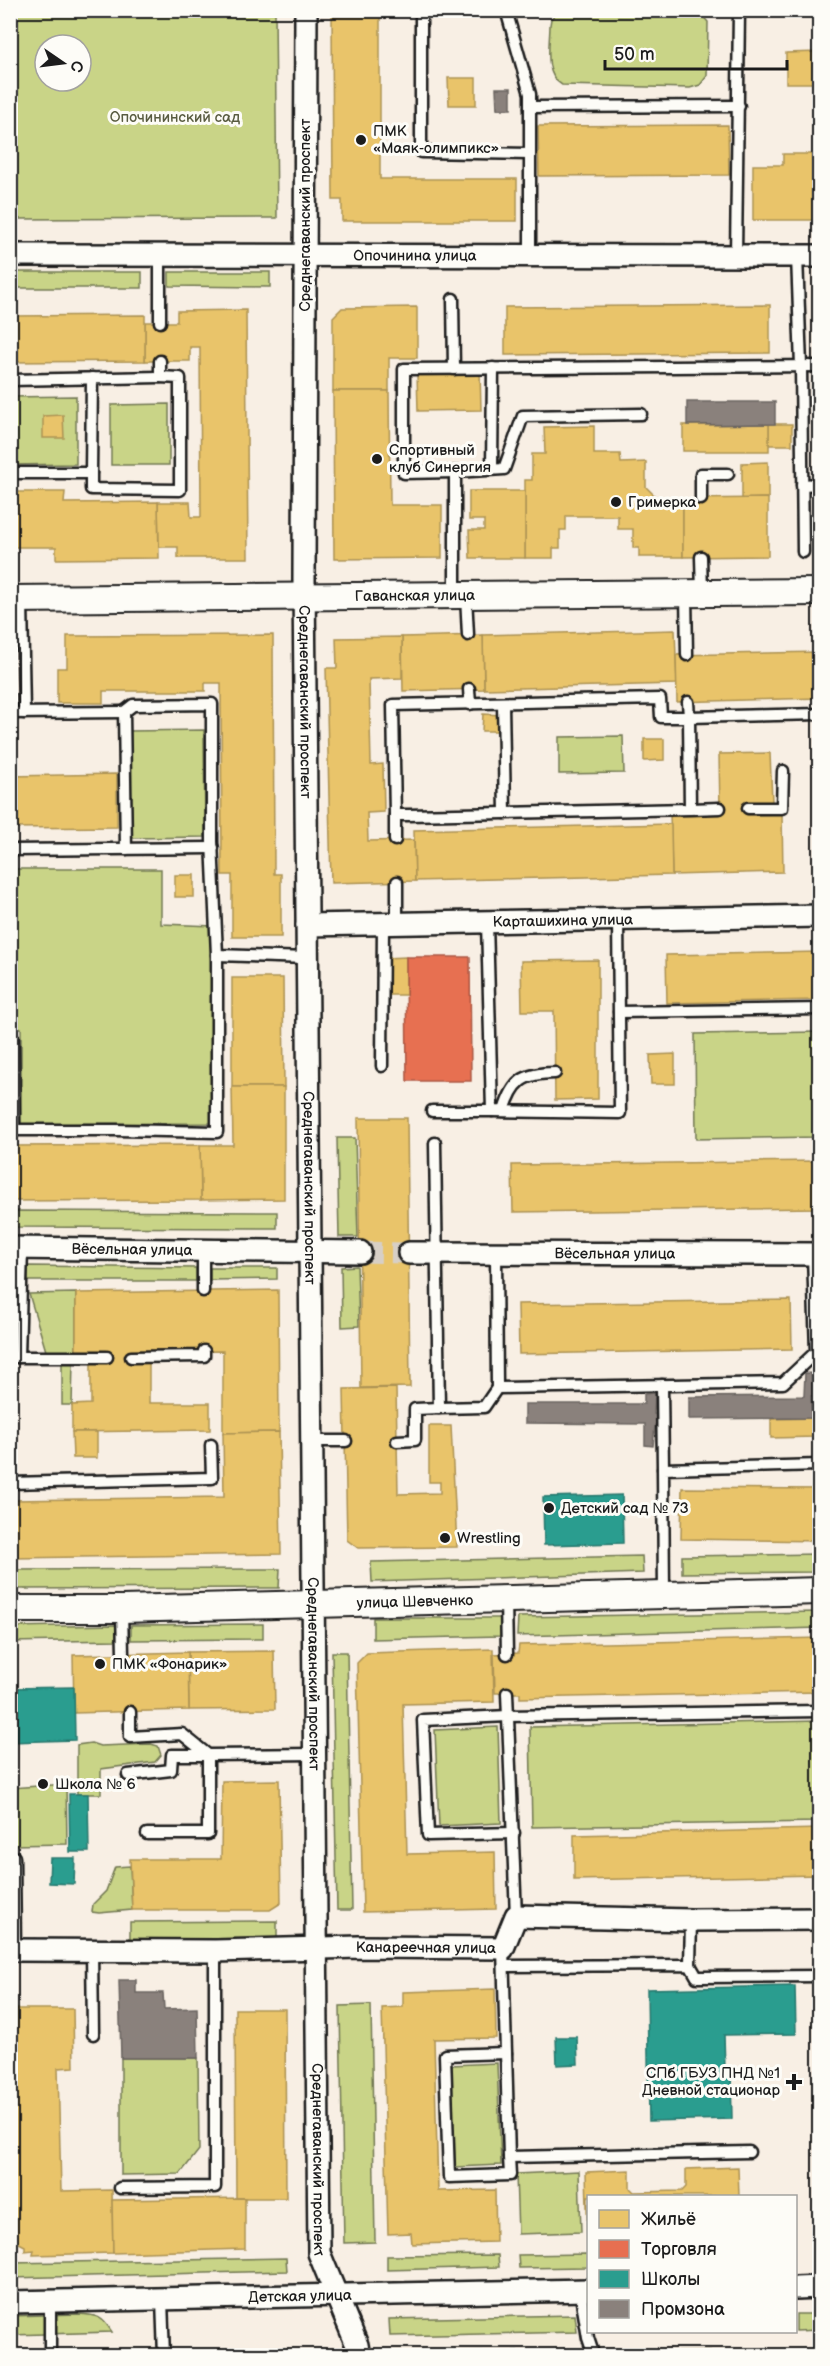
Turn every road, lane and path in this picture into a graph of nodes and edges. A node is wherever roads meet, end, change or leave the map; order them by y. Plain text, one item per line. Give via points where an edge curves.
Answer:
1 (306, 10) edge
2 (421, 10) edge
3 (506, 10) edge
4 (739, 10) edge
5 (739, 105) junction
6 (530, 107) junction
7 (530, 154) junction
8 (10, 255) edge
9 (160, 255) junction
10 (305, 255) junction
11 (530, 255) junction
12 (736, 256) junction
13 (797, 256) junction
14 (819, 256) edge
15 (453, 299) dead end
16 (160, 322) dead end
17 (160, 361) dead end
18 (801, 366) junction
19 (819, 366) edge
20 (493, 368) junction
21 (454, 369) junction
22 (92, 378) junction
23 (160, 378) junction
24 (10, 380) edge
25 (642, 414) dead end
26 (492, 470) junction
27 (91, 472) junction
28 (455, 472) junction
29 (10, 473) edge
30 (728, 474) dead end
31 (819, 484) edge
32 (802, 485) junction
33 (701, 499) dead end
34 (803, 552) dead end
35 (701, 557) dead end
36 (819, 592) edge
37 (694, 593) junction
38 (461, 595) junction
39 (304, 596) junction
40 (16, 599) edge
41 (468, 635) dead end
42 (687, 655) dead end
43 (470, 689) dead end
44 (688, 702) dead end
45 (503, 703) junction
46 (470, 704) junction
47 (124, 712) junction
48 (10, 713) edge
49 (24, 713) junction
50 (819, 714) edge
51 (688, 717) junction
52 (783, 771) dead end
53 (720, 808) dead end
54 (747, 808) dead end
55 (690, 809) junction
56 (506, 813) junction
57 (395, 815) junction
58 (395, 840) dead end
59 (213, 848) junction
60 (126, 849) junction
61 (10, 850) edge
62 (396, 882) dead end
63 (819, 916) edge
64 (618, 920) junction
65 (487, 922) junction
66 (390, 924) junction
67 (307, 925) junction
68 (217, 954) junction
69 (307, 958) junction
70 (819, 1009) edge
71 (619, 1012) junction
72 (10, 1038) edge
73 (382, 1066) dead end
74 (555, 1073) dead end
75 (432, 1111) dead end
76 (492, 1111) junction
77 (504, 1111) junction
78 (435, 1143) dead end
79 (16, 1249) edge
80 (203, 1250) junction
81 (310, 1251) junction
82 (360, 1252) tunnel mouth
83 (409, 1253) tunnel mouth
84 (438, 1253) junction
85 (496, 1253) junction
86 (816, 1254) edge
87 (203, 1292) dead end
88 (204, 1351) dead end
89 (818, 1354) edge
90 (15, 1357) edge
91 (107, 1357) dead end
92 (131, 1357) dead end
93 (662, 1385) junction
94 (497, 1388) junction
95 (439, 1408) junction
96 (397, 1440) dead end
97 (311, 1441) junction
98 (346, 1441) dead end
99 (211, 1445) dead end
100 (819, 1465) edge
101 (663, 1469) junction
102 (10, 1483) edge
103 (819, 1591) edge
104 (664, 1595) junction
105 (506, 1598) junction
106 (313, 1604) junction
107 (122, 1609) junction
108 (10, 1610) edge
109 (123, 1654) dead end
110 (507, 1654) dead end
111 (507, 1693) dead end
112 (819, 1711) edge
113 (130, 1712) dead end
114 (508, 1716) junction
115 (171, 1735) junction
116 (314, 1754) junction
117 (172, 1755) junction
118 (208, 1755) junction
119 (128, 1775) dead end
120 (514, 1833) junction
121 (147, 1834) dead end
122 (14, 1857) dead end
123 (516, 1916) junction
124 (819, 1919) edge
125 (691, 1920) junction
126 (316, 1949) junction
127 (13, 1950) edge
128 (92, 1950) junction
129 (215, 1951) junction
130 (503, 1957) junction
131 (690, 1965) junction
132 (819, 1976) edge
133 (93, 2034) dead end
134 (506, 2053) junction
135 (749, 2152) dead end
136 (509, 2157) junction
137 (120, 2188) dead end
138 (819, 2287) edge
139 (797, 2288) edge
140 (584, 2290) edge
141 (337, 2296) junction
142 (162, 2300) junction
143 (51, 2301) junction
144 (10, 2302) edge
145 (587, 2326) edge
146 (588, 2333) edge
147 (50, 2355) edge
148 (164, 2355) edge
149 (358, 2355) edge
150 (594, 2355) edge

1 - 10 street, Среднегаванский проспект
2 - 7 lane via 421,152
3 - 6 lane via 530,94
4 - 5 lane
5 - 6 lane
5 - 12 lane
6 - 7 lane
7 - 11 lane
8 - 9 street, Опочинина улица
9 - 10 street, Опочинина улица
9 - 16 lane
10 - 11 street, Опочинина улица
10 - 39 street, Среднегаванский проспект
11 - 12 street, Опочинина улица
12 - 13 street, Опочинина улица
13 - 14 street, Опочинина улица
13 - 18 lane
15 - 21 lane
17 - 23 lane
18 - 19 lane
18 - 20 lane
18 - 32 lane
20 - 21 lane
20 - 26 lane
21 - 28 lane via 404,369 404,473
22 - 23 lane
22 - 24 lane
22 - 27 lane
23 - 27 lane via 180,378 180,490 91,489
25 - 26 lane via 523,416 504,469
26 - 28 lane
27 - 29 lane
28 - 38 lane
30 - 33 lane via 701,474
31 - 32 lane
32 - 34 lane
35 - 37 lane
36 - 37 street, Гаванская улица
37 - 38 street, Гаванская улица
37 - 42 lane
38 - 39 street, Гаванская улица
38 - 41 lane
39 - 40 street, Гаванская улица
39 - 67 street, Среднегаванский проспект
40 - 49 lane
43 - 46 lane
44 - 51 lane
45 - 46 lane
45 - 51 lane via 660,699 661,717
45 - 56 lane
46 - 57 lane via 393,705
47 - 49 lane
47 - 59 lane via 133,705 212,704
47 - 60 lane
48 - 49 lane
50 - 51 lane
51 - 55 lane
52 - 54 lane via 782,808
53 - 55 lane
55 - 56 lane
56 - 57 lane
57 - 58 lane
59 - 60 lane
59 - 68 lane
60 - 61 lane
62 - 66 lane
63 - 64 street, Карташихина улица
64 - 65 street, Карташихина улица
64 - 71 lane
65 - 66 street, Карташихина улица
65 - 76 lane
66 - 67 street, Карташихина улица
66 - 73 lane
67 - 69 street, Среднегаванский проспект
68 - 69 lane
68 - 72 lane via 217,1132 14,1130
69 - 81 street, Среднегаванский проспект
70 - 71 lane
71 - 77 lane via 620,1113
74 - 77 lane via 537,1073 520,1080
75 - 76 lane
76 - 77 lane
78 - 84 lane
79 - 80 street, Вёсельная улица
79 - 90 lane
80 - 81 street, Вёсельная улица
80 - 87 lane
81 - 82 street, Вёсельная улица
81 - 97 street, Среднегаванский проспект
83 - 84 street, Вёсельная улица
84 - 85 street, Вёсельная улица
84 - 95 lane
85 - 86 street, Вёсельная улица
85 - 94 lane
86 - 89 lane
88 - 92 lane via 204,1356
89 - 93 lane via 783,1383
90 - 91 lane
93 - 94 lane
93 - 101 lane
94 - 95 lane via 484,1407
95 - 96 lane via 415,1409 415,1440
97 - 98 lane
97 - 106 street, Среднегаванский проспект
99 - 102 lane via 212,1478
100 - 101 lane
101 - 104 lane
103 - 104 street, улица Шевченко
104 - 105 street, улица Шевченко
105 - 106 street, улица Шевченко
105 - 110 lane
106 - 107 street, улица Шевченко
106 - 116 street, Среднегаванский проспект
107 - 108 street, улица Шевченко
107 - 109 lane
111 - 114 lane
112 - 114 lane
113 - 115 lane via 126,1726 130,1737
114 - 120 lane
114 - 120 lane via 423,1720 428,1834
115 - 117 lane
115 - 118 lane via 182,1734
116 - 118 lane
116 - 126 street, Среднегаванский проспект
117 - 118 lane
117 - 119 lane via 171,1770
118 - 121 lane via 208,1834
120 - 123 lane
122 - 127 lane
123 - 125 street
123 - 130 street, Канареечная улица
124 - 125 street
125 - 131 lane
126 - 129 street, Канареечная улица
126 - 130 street, Канареечная улица via 359,1947
126 - 141 street, Среднегаванский проспект via 319,2253
127 - 128 street, Канареечная улица
128 - 129 street, Канареечная улица
128 - 133 lane
129 - 137 lane via 215,2187
130 - 131 lane
130 - 134 lane
131 - 132 lane via 697,1977
134 - 136 lane
134 - 136 lane via 445,2055 449,2177 510,2175
135 - 136 lane
138 - 139 street
140 - 141 street, Детская улица
140 - 145 lane
141 - 142 street, Детская улица
141 - 149 street, Среднегаванский проспект
142 - 143 street, Детская улица
142 - 148 lane
143 - 144 street, Детская улица
143 - 147 lane
146 - 150 lane

